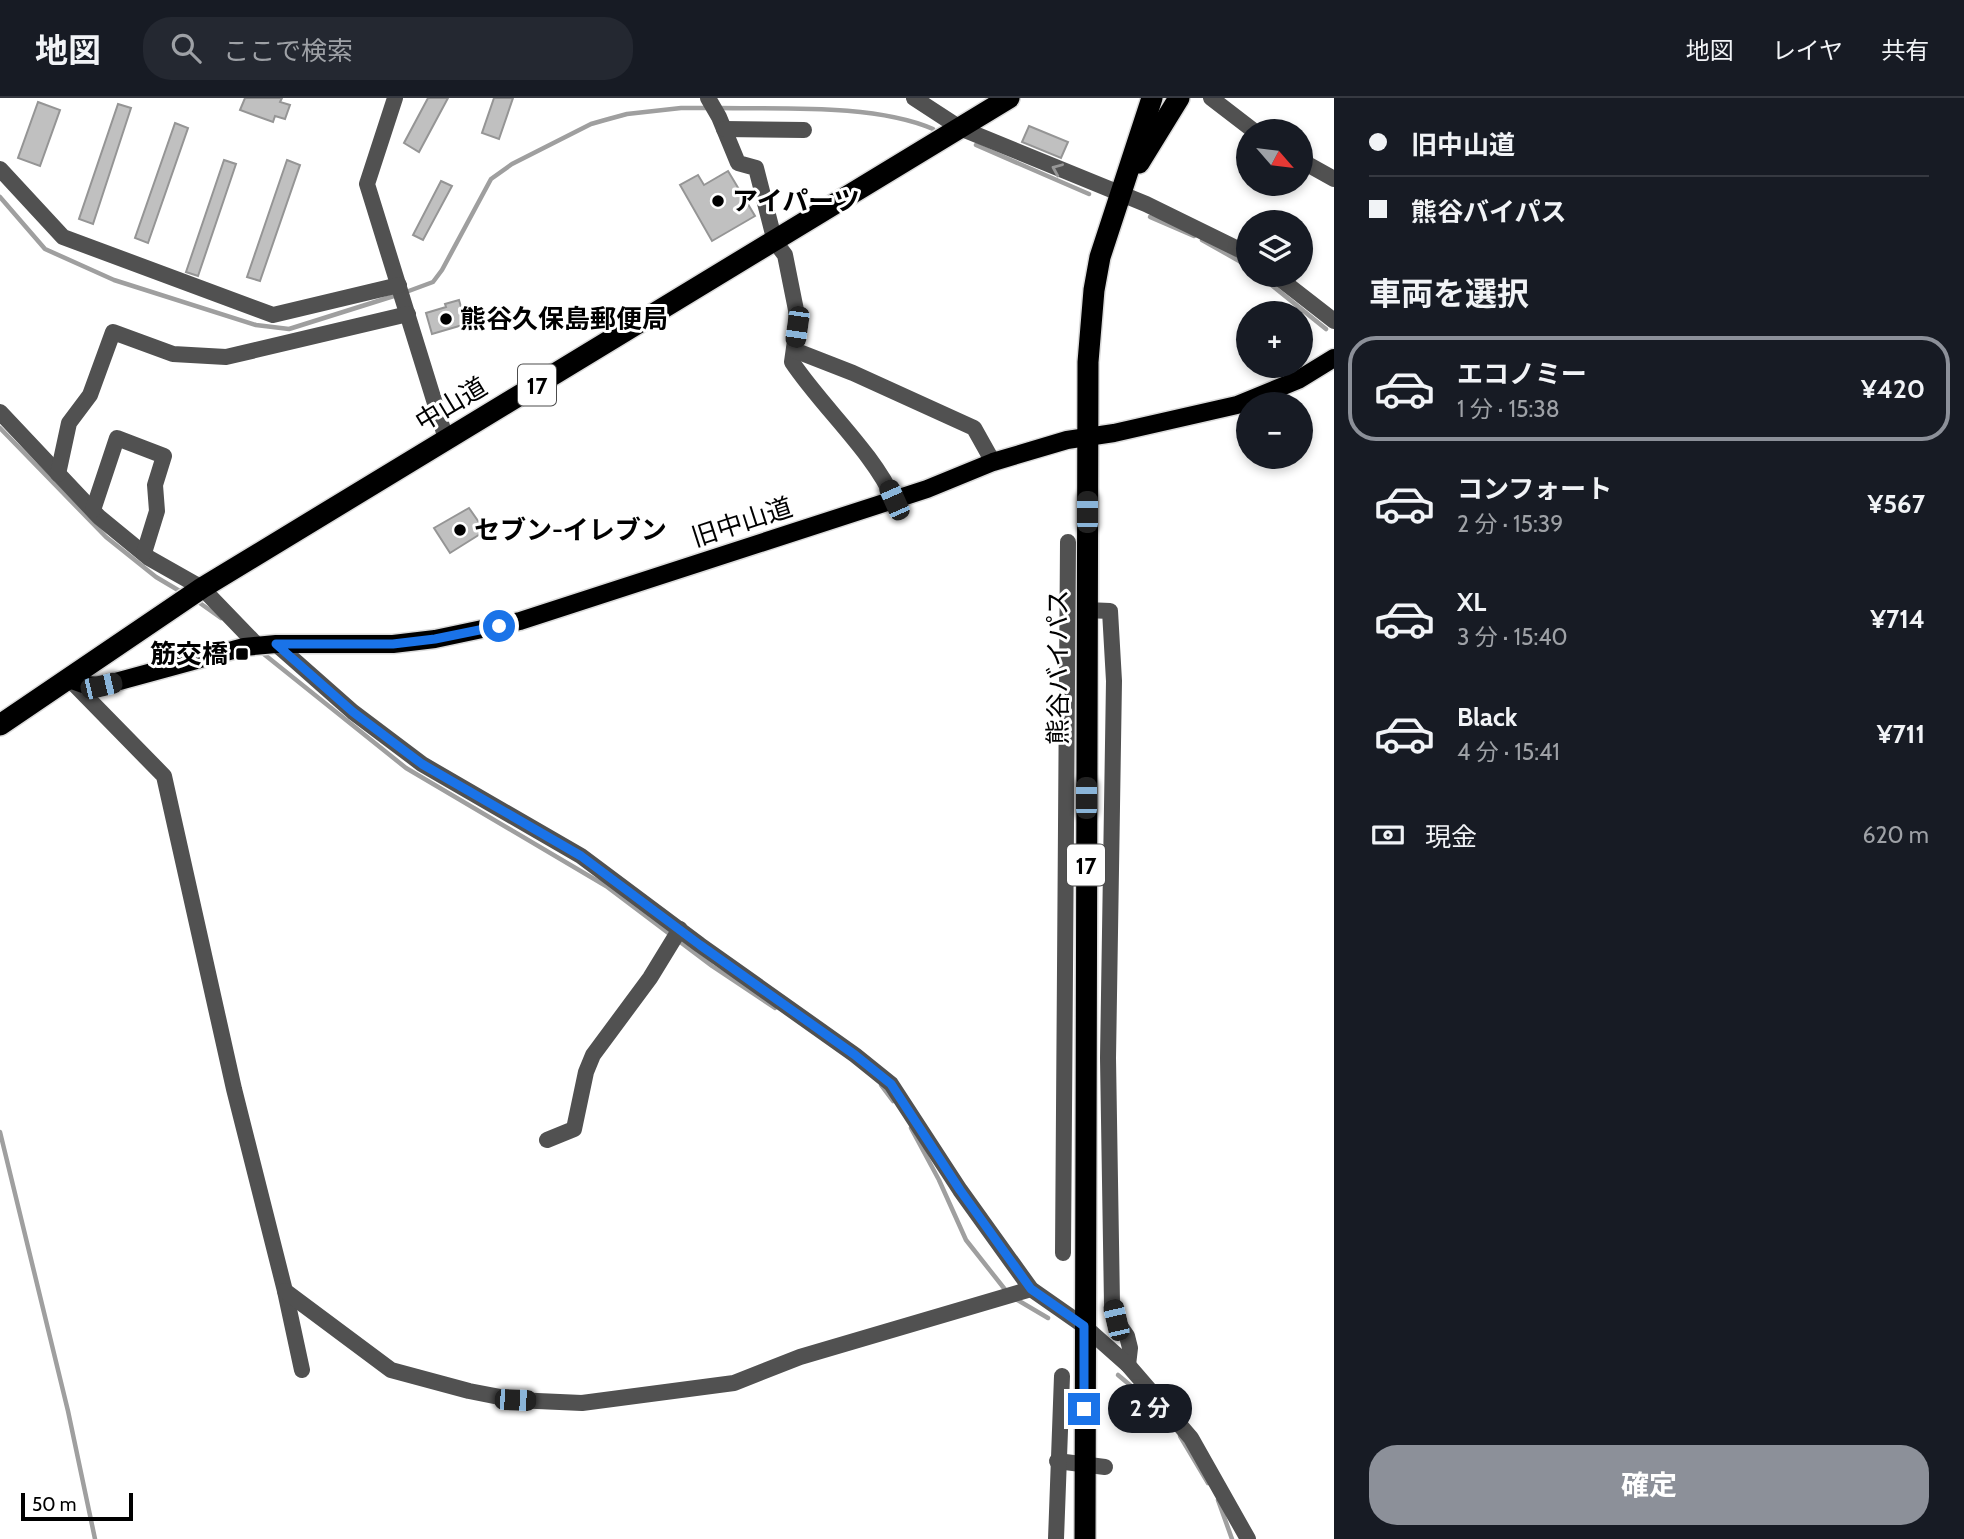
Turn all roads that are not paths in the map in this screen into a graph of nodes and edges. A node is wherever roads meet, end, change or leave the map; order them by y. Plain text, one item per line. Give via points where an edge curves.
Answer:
1 (396, 98) edge
2 (914, 98) edge
3 (1009, 98) edge
4 (1139, 98) edge
5 (1152, 98) edge
6 (1179, 98) edge
7 (1211, 98) edge
8 (708, 99) edge
9 (1238, 119) edge
10 (1144, 120) junction
11 (721, 123) junction
12 (960, 128) junction
13 (804, 130) dead end
14 (1313, 167) edge
15 (0, 169) edge
16 (1334, 178) edge
17 (1120, 195) junction
18 (775, 242) junction
19 (1236, 248) edge
20 (399, 285) junction
21 (1293, 287) edge
22 (406, 309) junction
23 (1331, 313) edge
24 (794, 350) junction
25 (1334, 358) edge
26 (0, 412) edge
27 (1088, 438) junction
28 (446, 439) junction
29 (993, 462) junction
30 (58, 474) junction
31 (894, 500) junction
32 (93, 510) junction
33 (1068, 542) dead end
34 (144, 553) junction
35 (202, 588) junction
36 (1086, 610) junction
37 (276, 644) junction
38 (257, 645) junction
39 (69, 678) junction
40 (1077, 691) junction
41 (0, 725) edge
42 (680, 929) junction
43 (1076, 1123) junction
44 (547, 1140) dead end
45 (1063, 1253) dead end
46 (1031, 1289) junction
47 (285, 1290) junction
48 (1084, 1326) junction
49 (1128, 1365) junction
50 (302, 1370) dead end
51 (1062, 1376) dead end
52 (1058, 1461) junction
53 (1095, 1466) junction
54 (1056, 1539) edge
55 (1085, 1539) edge
56 (1248, 1539) edge

1 - 20 street via 367,184
2 - 12 street
3 - 12 highway, 中山道 / 17
4 - 10 highway
5 - 10 highway, 熊谷バイパス / 17
6 - 17 highway
7 - 9 street
8 - 11 street
10 - 17 highway, 熊谷バイパス / 17
11 - 13 street
11 - 18 street via 738,163 756,168
17 -> 12 street
12 - 18 highway, 中山道 / 17
14 - 16 street
15 - 20 street via 63,237 273,315
17 - 19 street
17 - 27 highway, 熊谷バイパス / 17 via 1094,290
18 - 24 street via 785,255 796,310
18 - 28 highway, 中山道 / 17
20 - 22 street
21 - 23 street
22 - 28 street
22 - 30 street via 226,357 173,354 113,332 90,395 69,423
24 - 29 street via 974,428
24 - 31 street via 792,362 872,463
25 - 27 main road, 旧中山道 via 1298,380 1237,405
26 - 30 street
27 - 29 main road, 旧中山道
27 - 36 highway, 熊谷バイパス / 17
28 - 35 highway, 中山道 / 17
29 - 31 main road, 旧中山道
30 - 32 street
31 - 37 main road, 旧中山道 via 520,621 393,644
32 - 34 street
32 - 34 street via 117,438 164,456 155,485 158,511
33 - 40 street
34 - 35 street
35 - 38 street
35 - 39 highway, 中山道 / 17
36 - 40 highway, 熊谷バイパス / 17
36 - 49 street via 1111,611 1108,1045 1112,1304 1130,1348
37 - 38 main road, 旧中山道
37 - 42 street via 353,712 422,764 581,856
38 - 39 main road, 旧中山道 via 101,686
39 - 41 highway, 中山道 / 17
39 - 47 street via 164,776 234,1089
40 - 43 highway, 熊谷バイパス / 17
42 - 44 street via 593,1055 574,1129
42 - 46 street via 891,1084
43 - 45 street
43 - 48 highway, 熊谷バイパス / 17
46 - 47 street via 800,1357 734,1383 582,1403 515,1400 391,1370
46 - 48 street
47 - 50 street
48 - 49 street
48 - 53 highway, 熊谷バイパス / 17
49 - 56 street via 1191,1438
51 - 52 street
52 - 53 street
52 - 54 street
53 - 55 highway, 熊谷バイパス / 17

